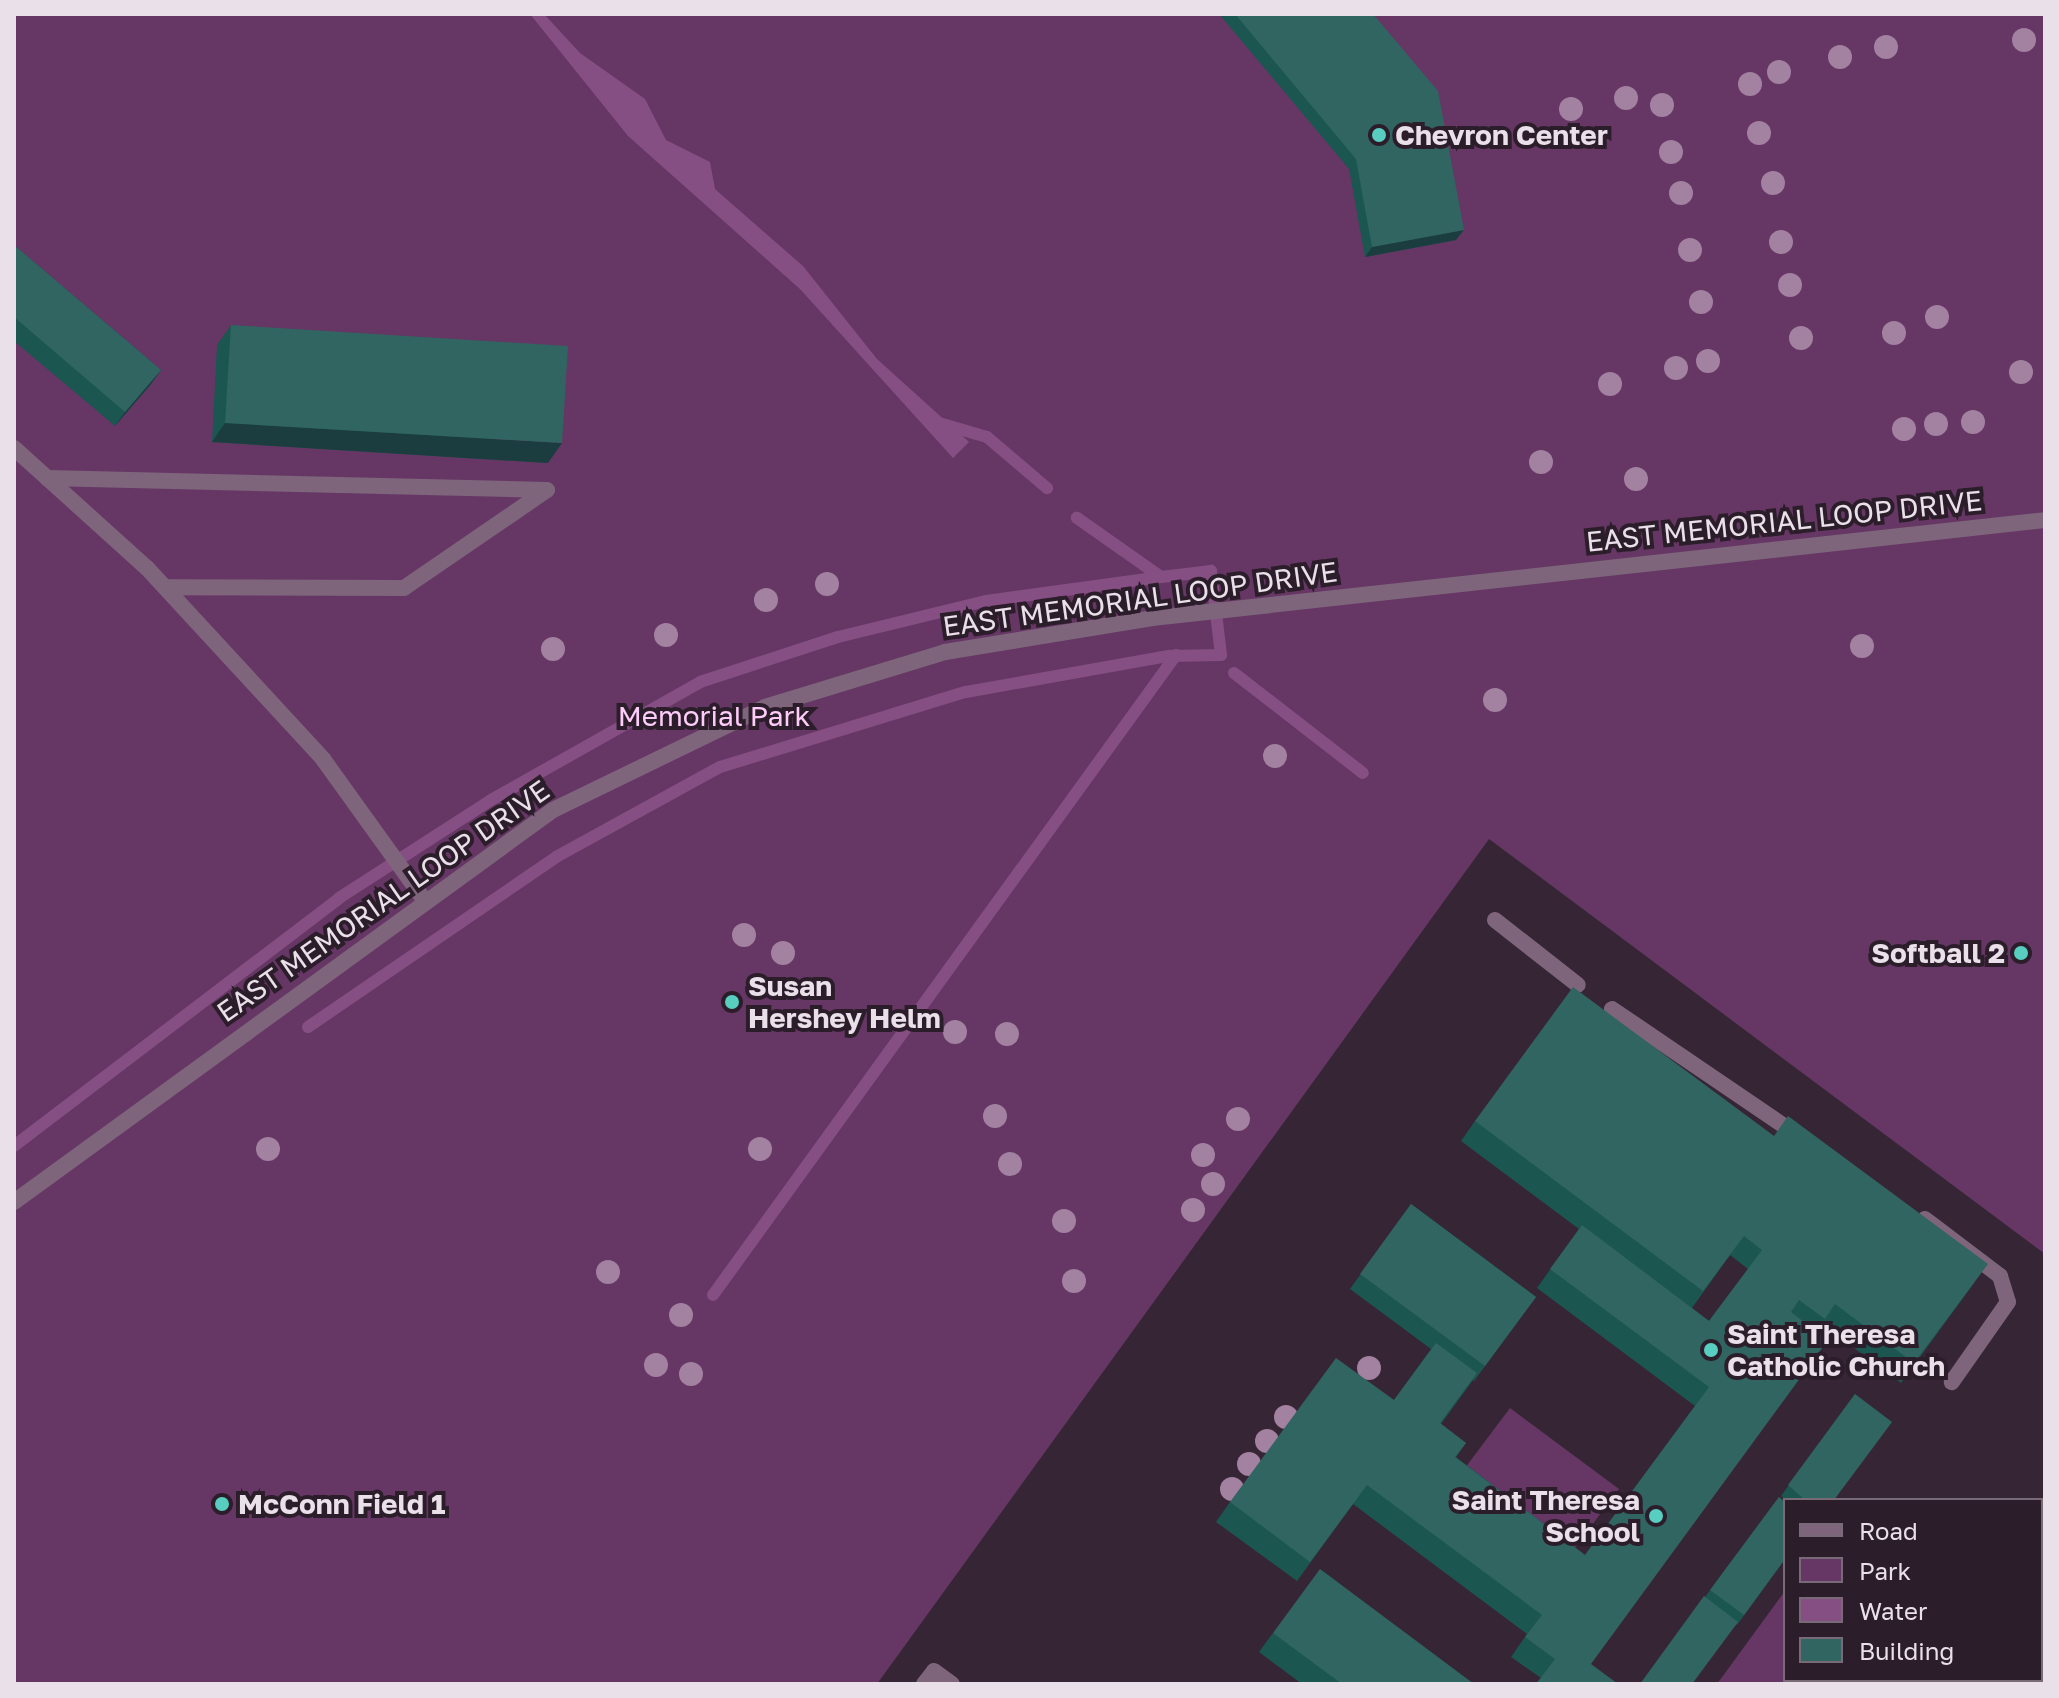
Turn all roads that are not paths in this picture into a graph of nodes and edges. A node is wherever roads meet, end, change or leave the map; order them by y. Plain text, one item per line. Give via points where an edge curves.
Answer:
1 (14, 448) edge
2 (47, 478) junction
3 (2045, 520) edge
4 (165, 587) junction
5 (423, 898) junction
6 (1495, 920) dead end
7 (1578, 985) dead end
8 (1612, 1009) dead end
9 (1818, 1148) edge
10 (14, 1202) edge
11 (1906, 1206) edge
12 (1952, 1382) dead end
13 (929, 1677) edge
14 (952, 1684) edge

1 - 2 street
2 - 4 street
2 - 4 street via 547,490 404,588
3 - 5 street, EAST MEMORIAL LOOP DRIVE via 1152,618 945,652 765,707 553,810
4 - 5 street via 323,759
5 - 10 street, EAST MEMORIAL LOOP DRIVE
6 - 7 street
8 - 9 street
11 - 12 street via 2000,1276 2008,1302
13 - 14 street

